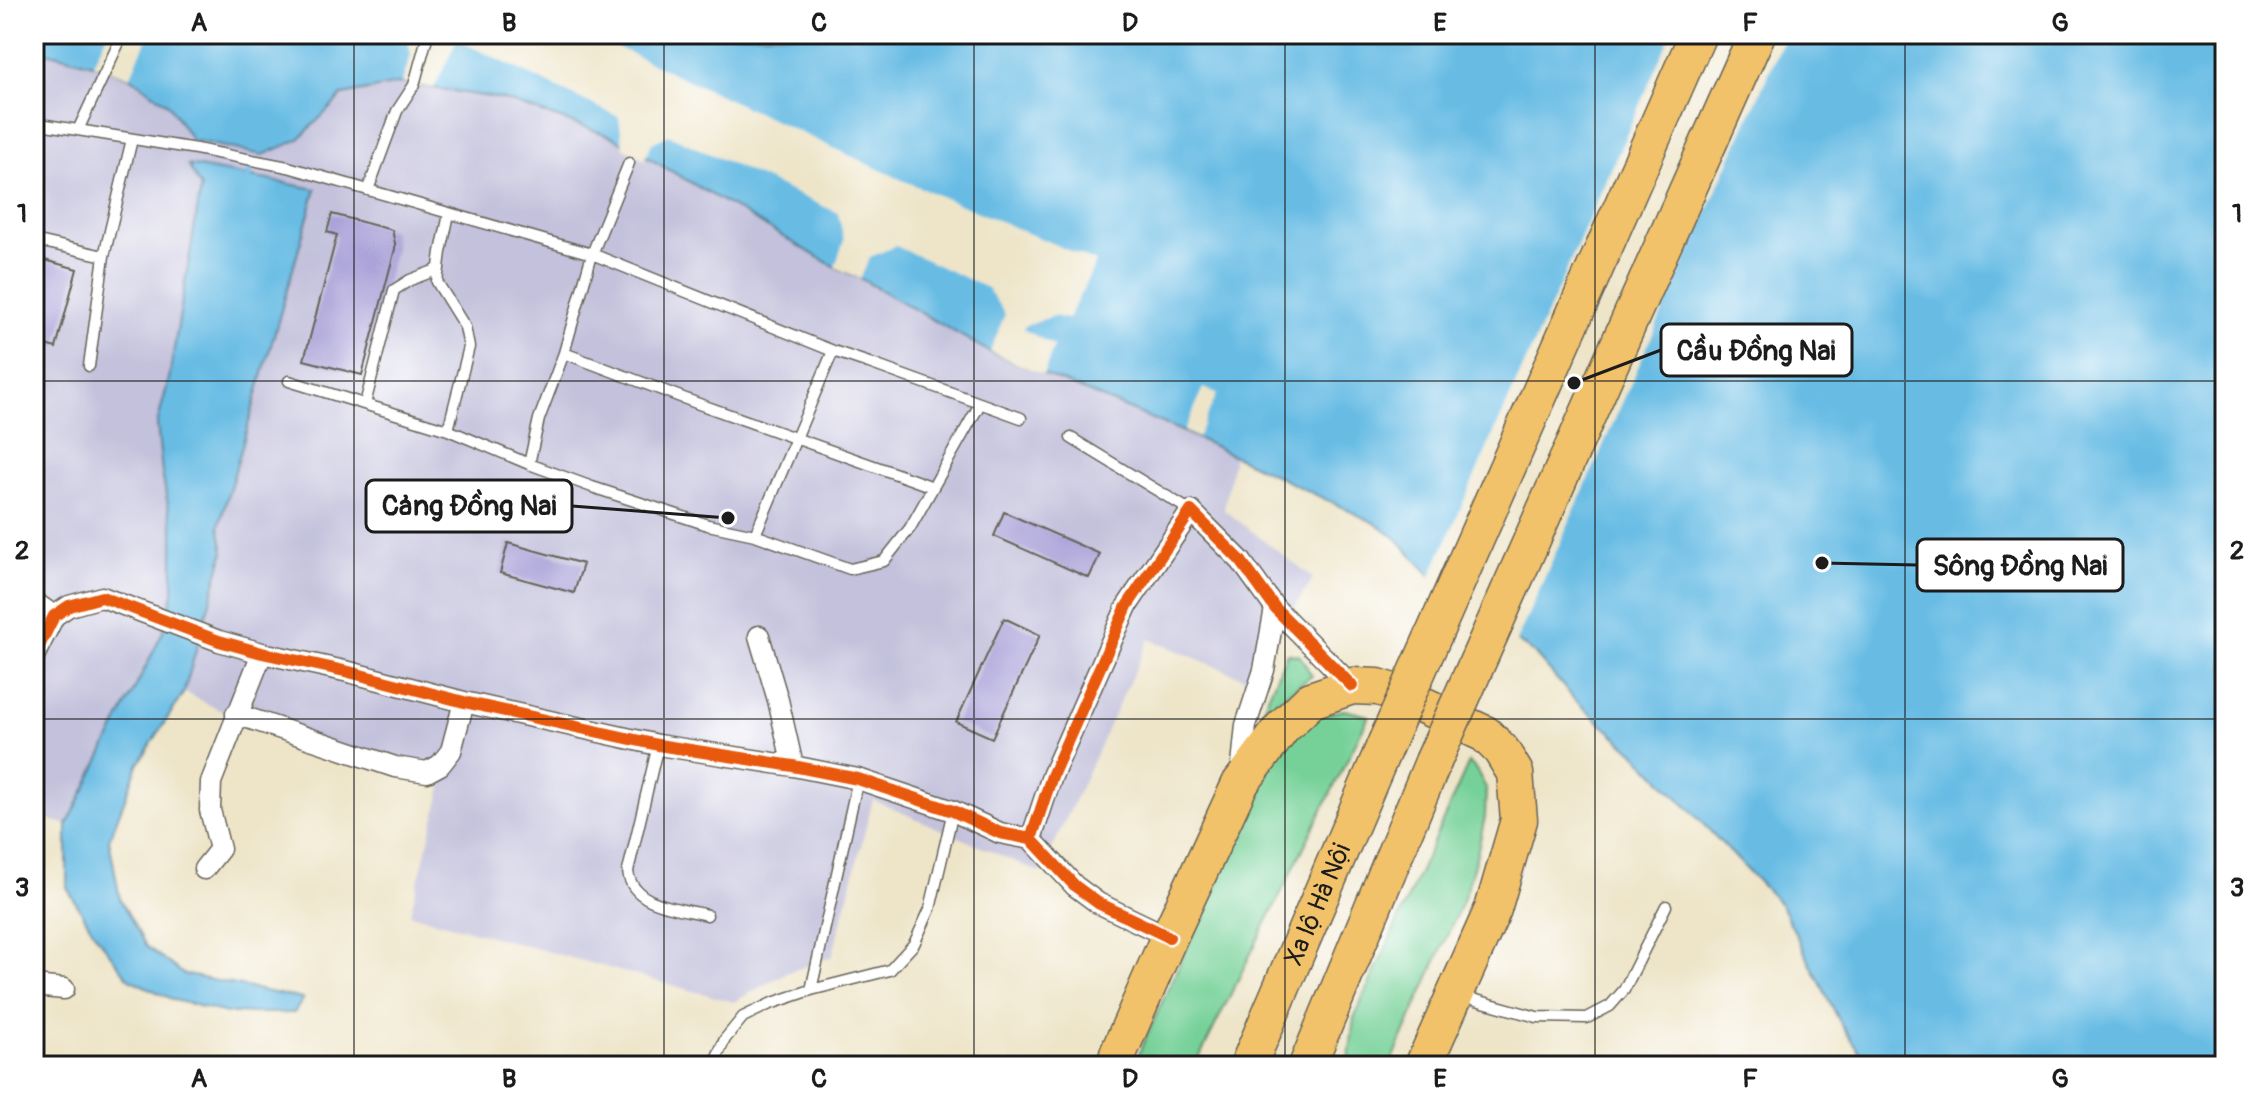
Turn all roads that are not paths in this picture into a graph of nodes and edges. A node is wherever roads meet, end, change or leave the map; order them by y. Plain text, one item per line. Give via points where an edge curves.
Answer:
1 (123, 34) edge
2 (428, 34) edge
3 (1698, 34) edge
4 (1757, 34) edge
5 (34, 123) edge
6 (78, 130) junction
7 (132, 139) junction
8 (629, 163) dead end
9 (368, 190) junction
10 (449, 214) junction
11 (34, 240) edge
12 (592, 254) junction
13 (104, 256) junction
14 (439, 269) junction
15 (833, 351) junction
16 (564, 353) junction
17 (89, 366) dead end
18 (289, 381) dead end
19 (365, 404) junction
20 (980, 404) junction
21 (1021, 418) dead end
22 (448, 430) junction
23 (796, 438) junction
24 (1071, 438) dead end
25 (529, 464) junction
26 (933, 487) junction
27 (1191, 511) junction
28 (755, 535) junction
29 (34, 602) edge
30 (1275, 608) junction
31 (54, 616) junction
32 (759, 636) dead end
33 (262, 653) junction
34 (34, 656) edge
35 (1352, 686) junction
36 (464, 702) junction
37 (236, 714) junction
38 (658, 745) junction
39 (793, 766) junction
40 (858, 779) junction
41 (1240, 784) junction
42 (953, 811) junction
43 (1031, 839) junction
44 (204, 869) dead end
45 (1666, 906) dead end
46 (707, 915) dead end
47 (1169, 937) junction
48 (34, 986) edge
49 (64, 989) dead end
50 (811, 990) junction
51 (1456, 994) junction
52 (1119, 1062) edge
53 (1310, 1063) edge
54 (713, 1066) edge
55 (1248, 1066) edge
56 (1423, 1066) edge

1 - 6 lane
2 - 9 lane via 414,85 397,111
3 - 55 highway, Xa lộ Hà Nội, bridge
4 - 53 highway, Xa lộ Hà Nội, bridge via 1433,762
5 - 6 lane
6 - 7 lane
7 - 9 lane via 288,167
7 - 13 lane
8 - 12 lane
9 - 10 lane
10 - 12 lane
10 - 14 lane
11 - 13 lane
12 - 15 lane
12 - 16 lane
13 - 17 lane
14 - 19 lane via 394,290
14 - 22 lane via 437,282 465,327 469,347
15 - 20 lane
15 - 23 lane
16 - 23 lane
16 - 25 lane
18 - 19 lane
19 - 22 lane
20 - 21 lane
20 - 26 lane
22 - 25 lane
23 - 26 lane
23 - 28 lane
24 - 27 lane
25 - 28 lane via 708,525
26 - 28 lane via 884,561 868,566 850,569
27 - 30 street via 1241,561
27 - 43 street via 1127,606 1052,776
29 - 31 street
30 - 35 street
30 - 41 street via 1264,670 1246,725
31 - 33 street via 102,597
31 - 34 street
32 - 39 street
33 - 36 street
33 - 37 street
35 - 41 highway via 1311,700 1282,728
35 - 51 highway via 1397,693 1485,734 1515,773 1519,820 1493,909
36 - 37 street via 451,751 427,772 395,767
36 - 38 street
37 - 44 street via 211,782 210,810 220,849
38 - 39 street
38 - 46 lane via 629,881 649,901
39 - 40 street
40 - 42 street
40 - 50 lane
41 - 47 highway
42 - 43 street via 1000,833
42 - 50 lane via 930,909 914,944 890,970
43 - 47 street via 1098,903
45 - 51 lane via 1624,990 1610,1006 1587,1018 1537,1017
47 - 52 highway
48 - 49 street
50 - 54 lane via 743,1017
51 - 56 highway

